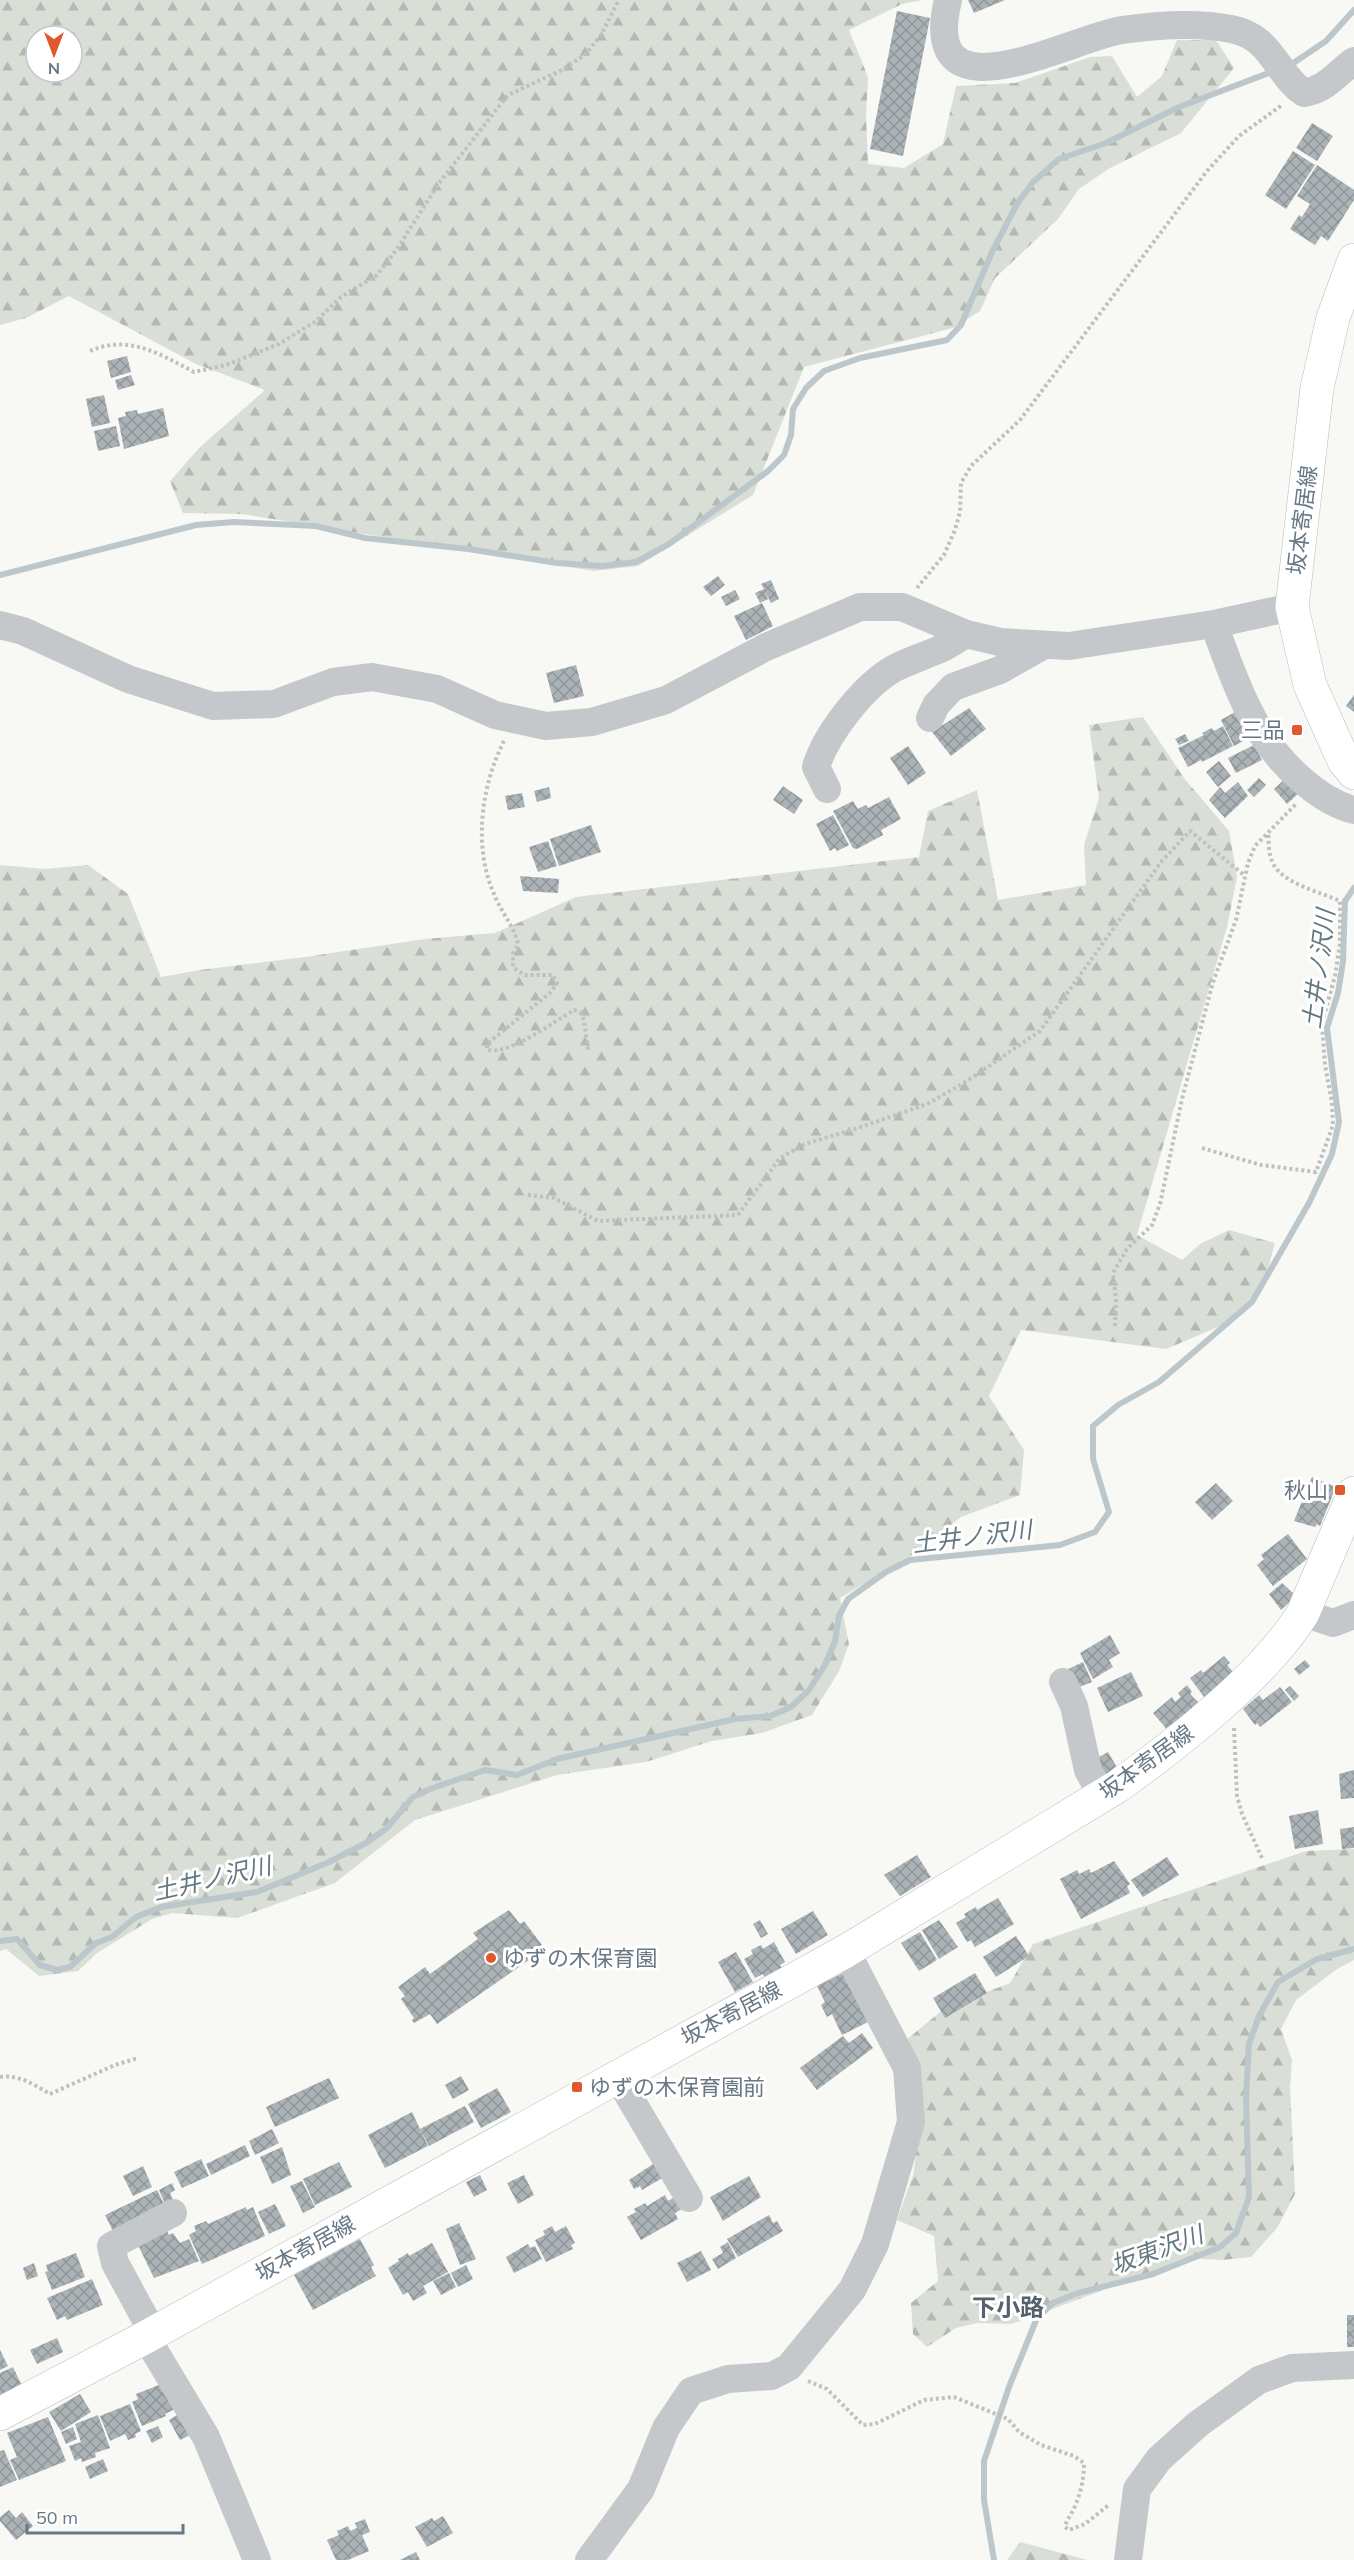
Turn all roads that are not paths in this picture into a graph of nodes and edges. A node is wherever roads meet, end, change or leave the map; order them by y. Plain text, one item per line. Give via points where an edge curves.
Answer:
1 (948, 0) edge
2 (1354, 60) edge
3 (1354, 260) edge
4 (1292, 607) junction
5 (1214, 624) junction
6 (0, 625) edge
7 (966, 634) junction
8 (1044, 645) junction
9 (930, 718) dead end
10 (1354, 773) edge
11 (827, 789) dead end
12 (1354, 810) edge
13 (1354, 1493) edge
14 (1303, 1612) junction
15 (1354, 1615) edge
16 (1063, 1682) dead end
17 (1102, 1796) junction
18 (846, 1951) junction
19 (616, 2076) junction
20 (689, 2198) dead end
21 (173, 2213) dead end
22 (150, 2335) junction
23 (1354, 2364) edge
24 (0, 2414) edge
25 (257, 2560) edge
26 (589, 2560) edge
27 (1128, 2560) edge

1 - 2 street via 944,18 946,45 956,61 965,65 992,67 1030,59 1120,30 1205,25 1234,29 1261,42 1293,85 1304,93 1316,91
3 - 4 main road, 坂本寄居線 via 1333,318 1317,388
4 - 5 street
4 - 10 main road, 坂本寄居線 via 1310,685 1344,761
5 - 8 street via 1069,646
5 - 12 street via 1238,692 1262,737 1284,765 1311,789
6 - 7 street via 23,630 128,678 213,706 274,704 333,682 372,677 437,688 495,715 546,726 592,722 666,700 766,647 860,607 902,607
7 - 8 street via 1000,642
7 - 11 street via 879,678 842,718 820,752 816,767
8 - 9 street via 1000,670 952,687
13 - 14 main road, 坂本寄居線
14 - 15 street via 1333,1623
14 - 17 main road, 坂本寄居線 via 1280,1644 1231,1694 1140,1770
16 - 17 street via 1074,1706 1088,1770
17 - 18 main road, 坂本寄居線
18 - 19 main road, 坂本寄居線
18 - 26 street via 907,2068 911,2121 875,2244 852,2290 789,2367 772,2376 728,2379 691,2391 666,2428 641,2489
19 - 20 street
19 - 22 main road, 坂本寄居線
21 - 22 street via 111,2246 115,2264
22 - 24 main road, 坂本寄居線
22 - 25 street via 206,2437
23 - 27 street via 1292,2368 1259,2380 1198,2424 1159,2458 1137,2488

